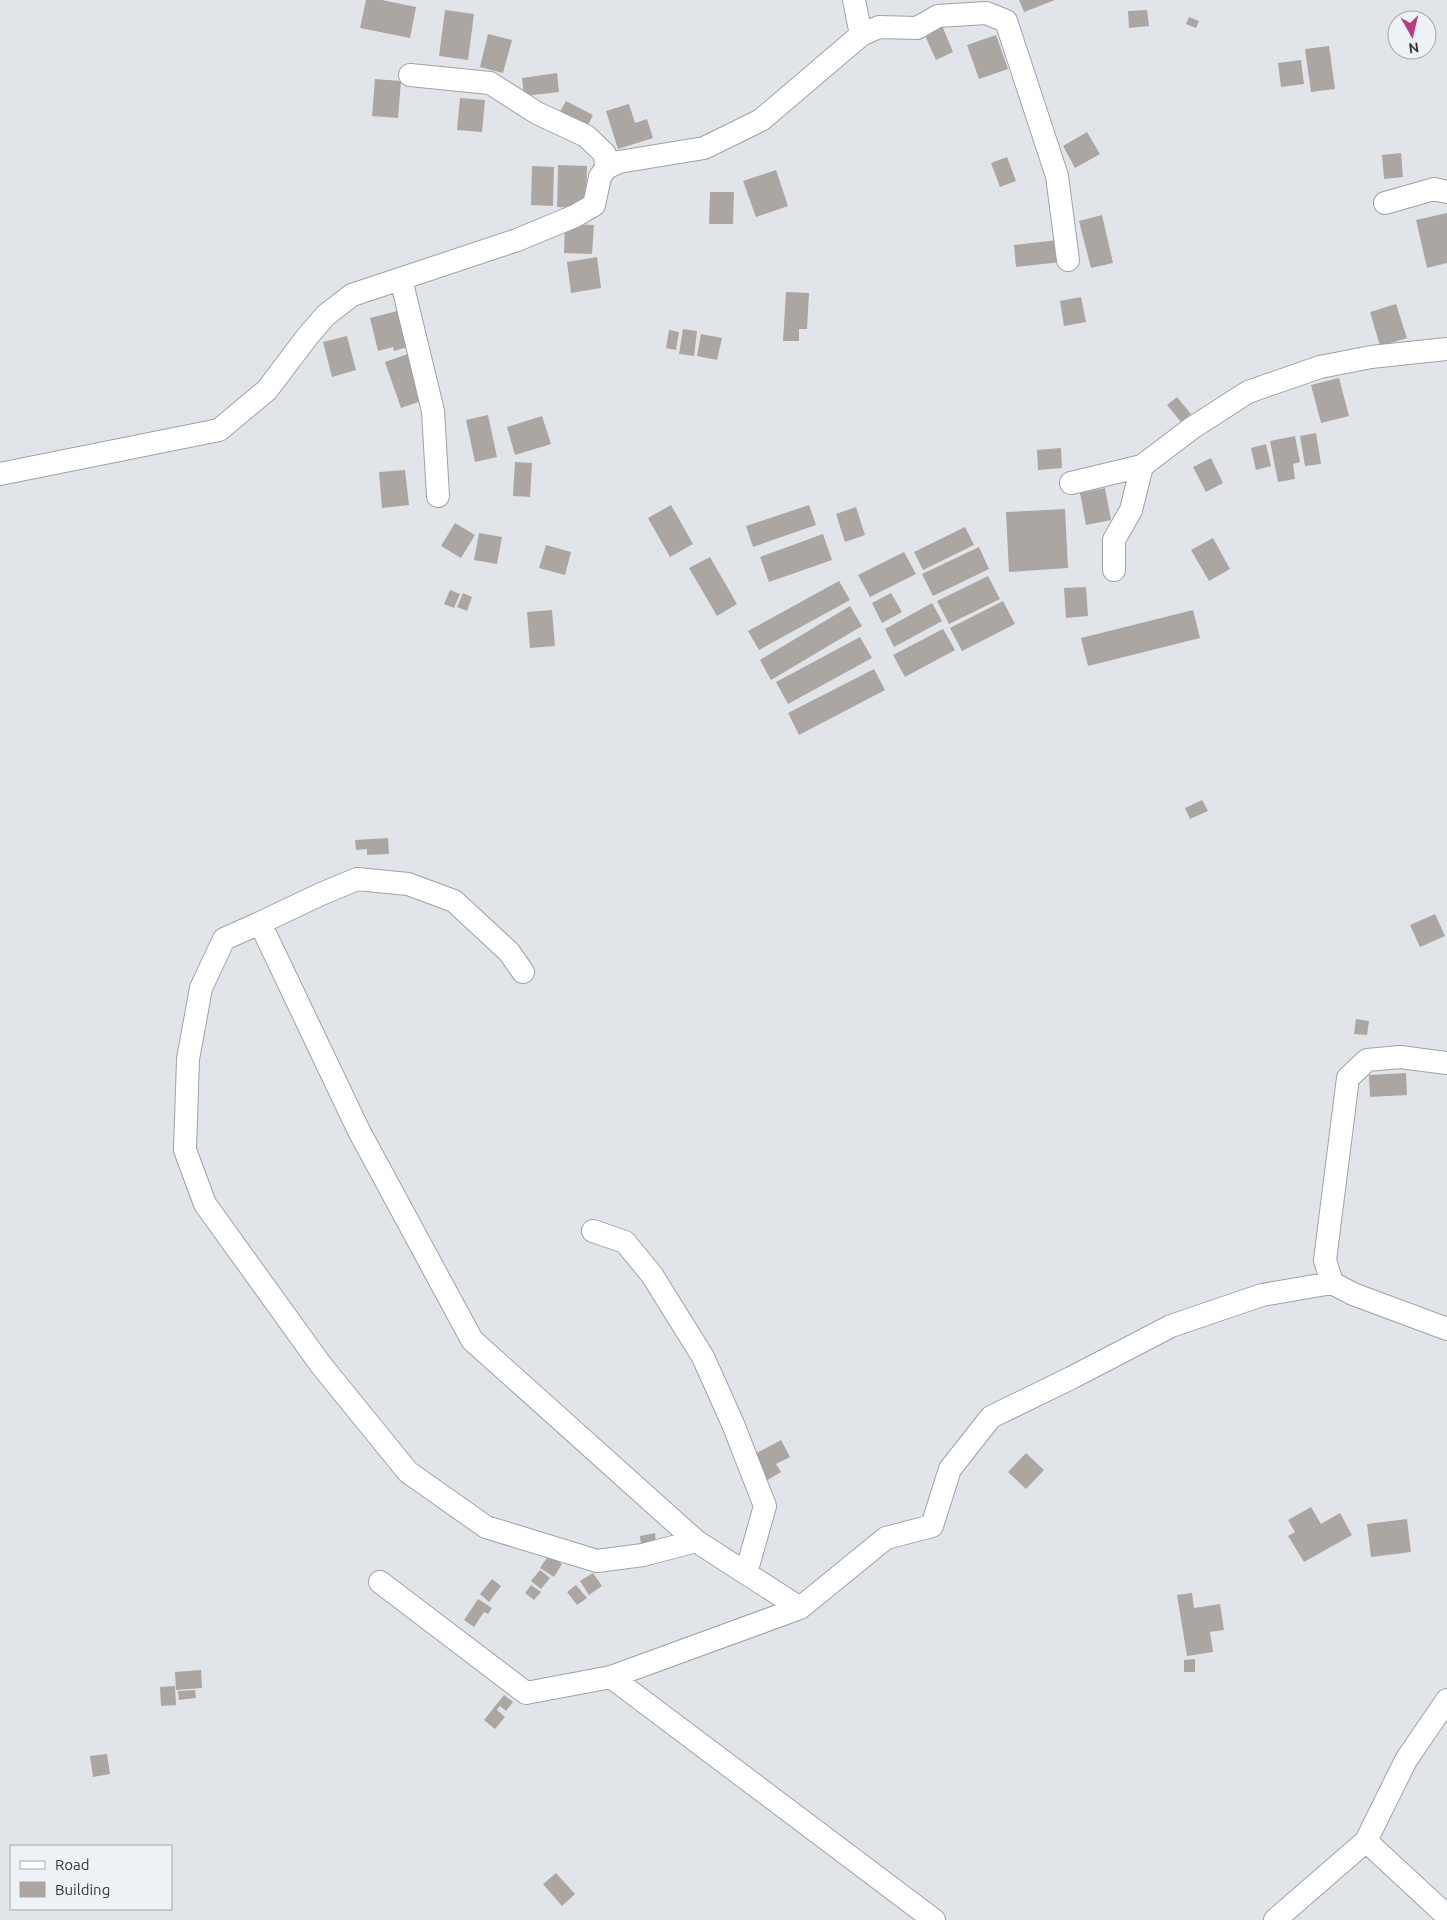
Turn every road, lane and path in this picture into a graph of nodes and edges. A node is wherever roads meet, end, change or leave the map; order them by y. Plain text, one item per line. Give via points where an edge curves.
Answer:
1 (854, 0) edge
2 (862, 34) junction
3 (410, 76) dead end
4 (606, 168) junction
5 (1447, 192) edge
6 (1385, 203) dead end
7 (1068, 260) dead end
8 (401, 279) junction
9 (1447, 349) edge
10 (1142, 466) junction
11 (0, 474) edge
12 (1071, 483) dead end
13 (438, 496) dead end
14 (1114, 570) dead end
15 (260, 923) junction
16 (522, 972) dead end
17 (1447, 1063) edge
18 (593, 1232) dead end
19 (1332, 1283) junction
20 (1447, 1329) edge
21 (696, 1541) junction
22 (746, 1573) junction
23 (380, 1582) dead end
24 (800, 1608) junction
25 (611, 1677) junction
26 (1447, 1700) edge
27 (1366, 1842) junction
28 (1447, 1916) edge
29 (934, 1920) edge
30 (1275, 1920) edge

1 - 2 street
2 - 4 street via 761,120 704,148 619,162
2 - 7 street via 879,27 916,28 938,16 986,13 1006,21 1057,176
3 - 4 street via 490,83 537,113 586,136 605,154
4 - 8 street via 600,177 594,205 575,216 517,240
5 - 6 street via 1434,189
8 - 11 street via 352,295 326,315 267,390 219,430
8 - 13 street via 433,411
9 - 10 street via 1371,357 1320,367 1248,392 1192,428
10 - 12 street
10 - 14 street via 1131,510 1114,540
15 - 16 street via 358,879 408,884 454,900 509,952
15 - 21 street via 359,1130 472,1340
15 - 21 street via 224,939 201,988 188,1059 185,1150 204,1204 321,1365 408,1472 486,1527 597,1561 643,1555
17 - 19 street via 1400,1057 1367,1060 1348,1078 1325,1260
18 - 22 street via 625,1242 652,1275 703,1357 765,1506
19 - 20 street
19 - 24 street via 1262,1295 1170,1326 991,1416 950,1469 932,1526 886,1538
21 - 22 street
22 - 24 street
23 - 25 street via 526,1692
24 - 25 street
25 - 29 street
26 - 27 street via 1406,1760
27 - 28 street
27 - 30 street

